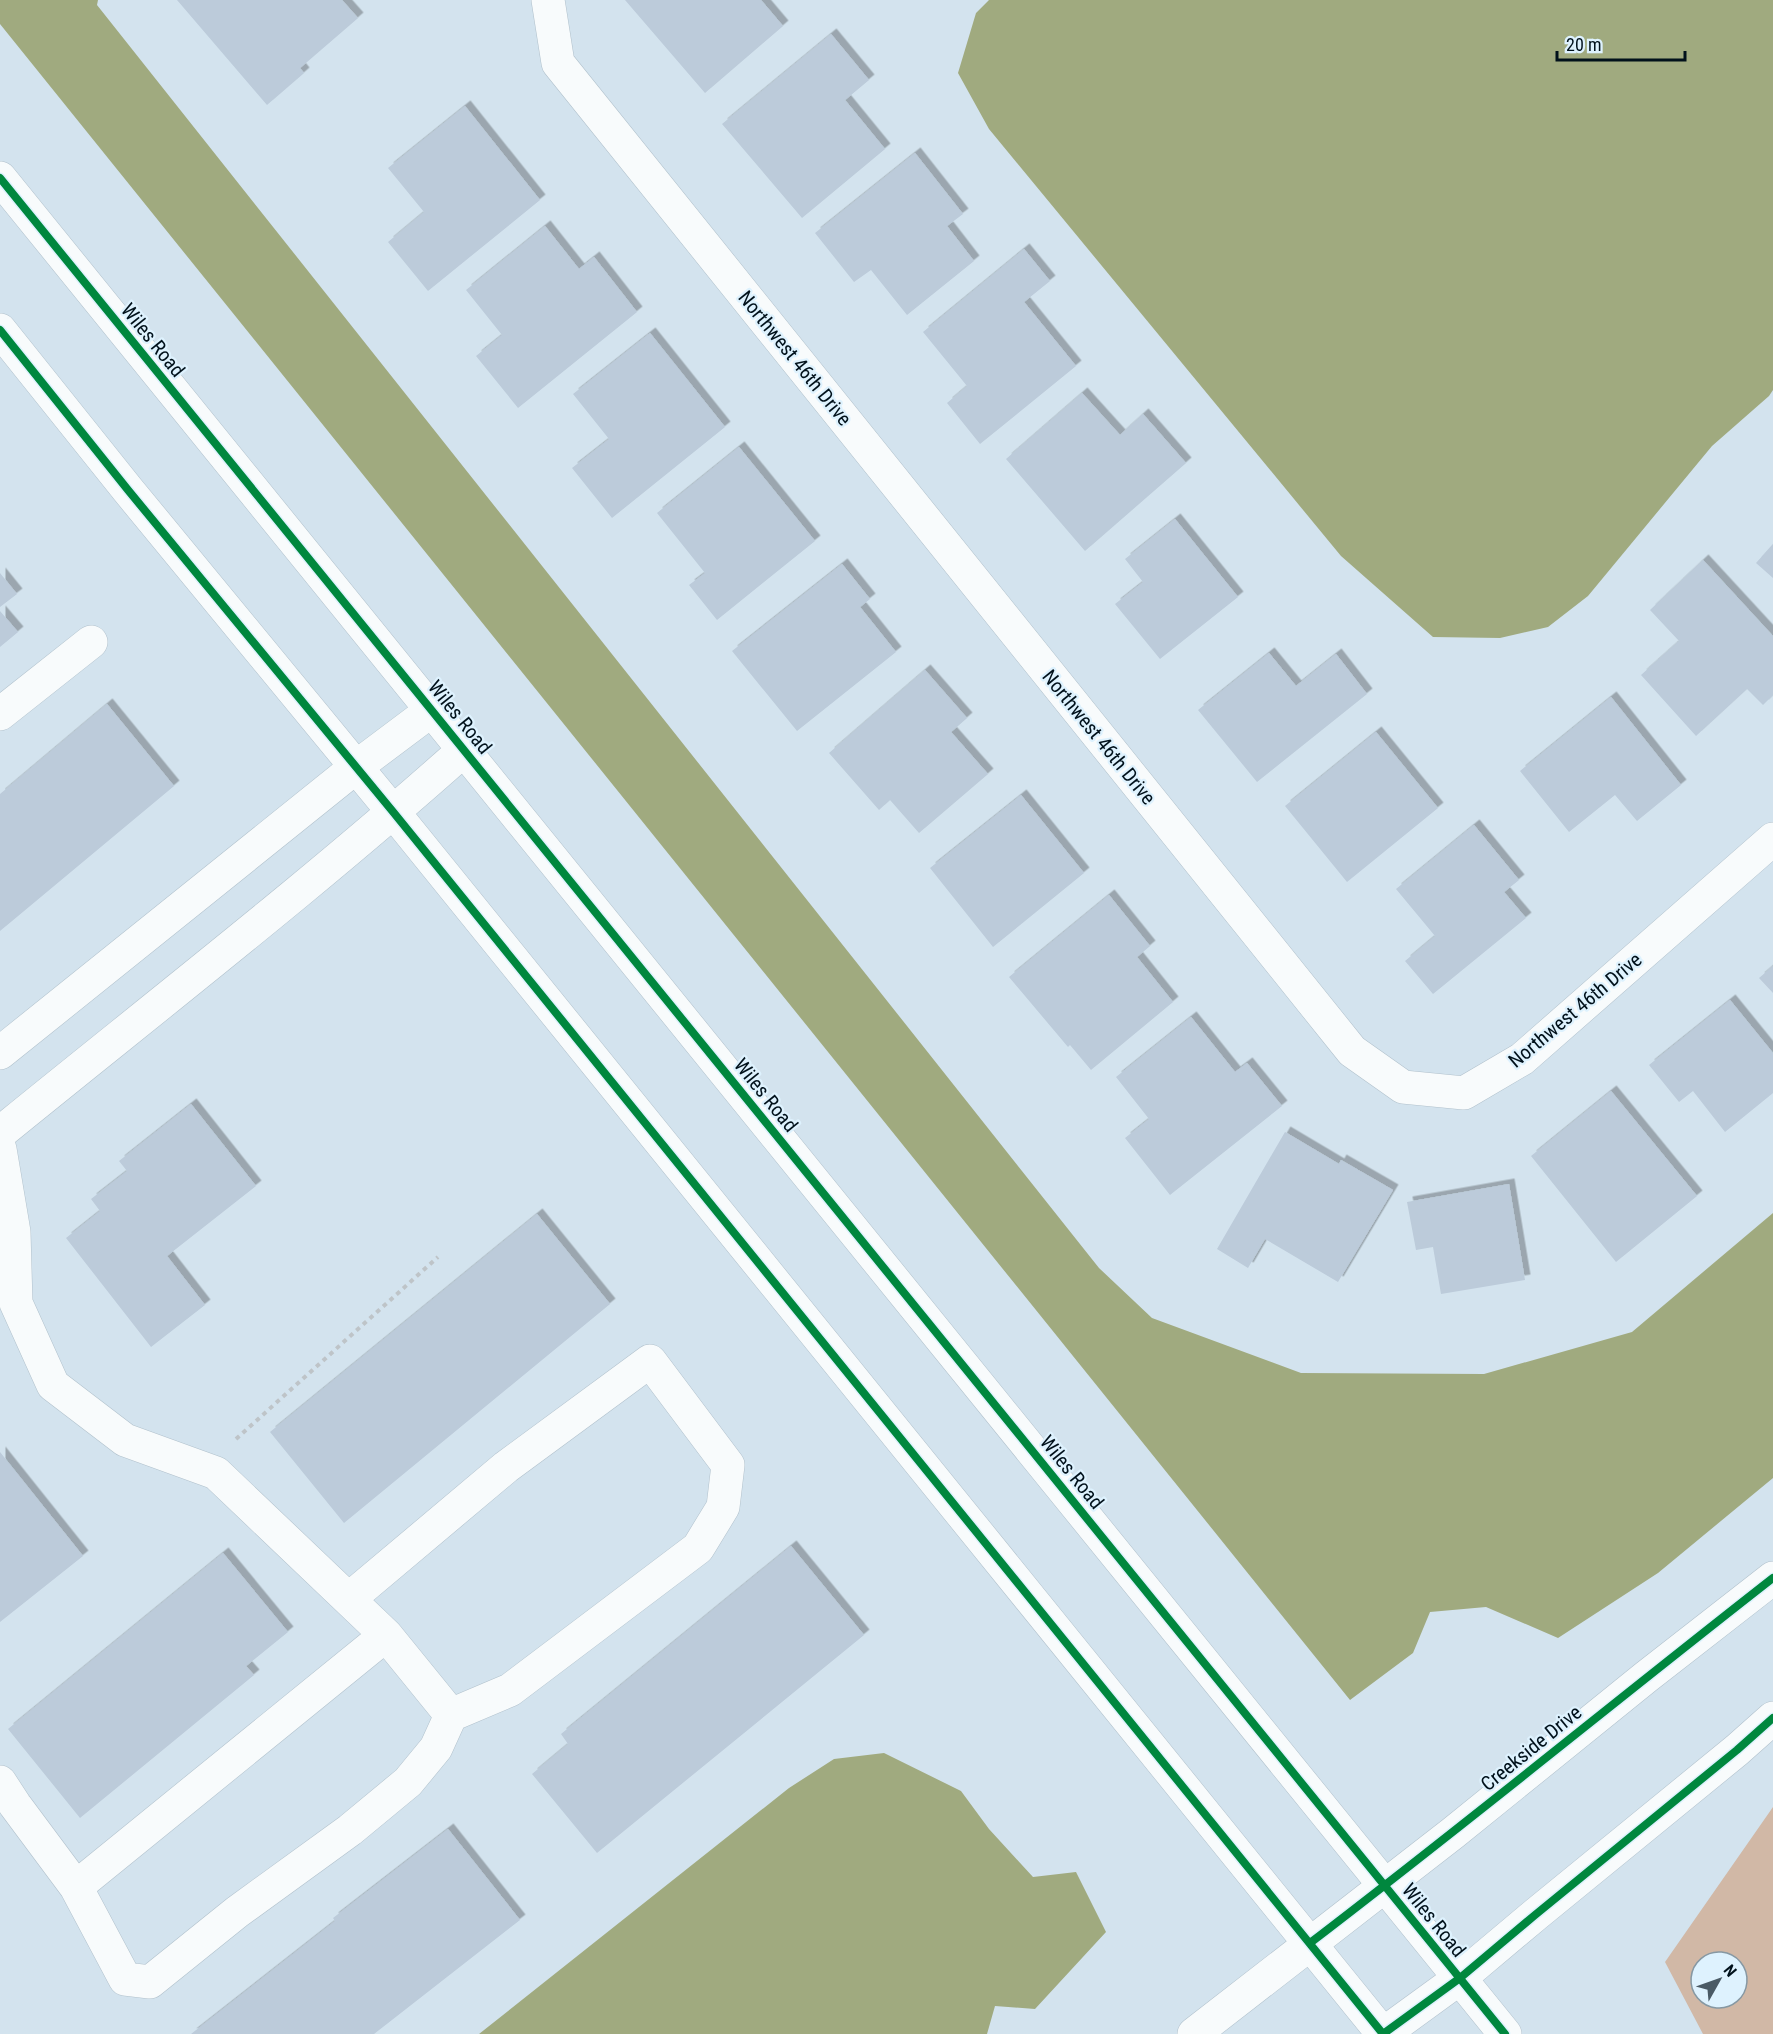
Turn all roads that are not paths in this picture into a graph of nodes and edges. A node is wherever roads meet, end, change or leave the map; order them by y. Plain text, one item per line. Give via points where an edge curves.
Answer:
1 (548, 0) edge
2 (0, 177) edge
3 (0, 330) edge
4 (91, 642) dead end
5 (432, 710) junction
6 (0, 714) edge
7 (465, 749) junction
8 (356, 766) junction
9 (394, 813) junction
10 (1773, 839) edge
11 (0, 1053) edge
12 (0, 1133) edge
13 (0, 1149) edge
14 (1773, 1578) edge
15 (349, 1599) junction
16 (386, 1635) junction
17 (451, 1715) junction
18 (1773, 1718) edge
19 (0, 1782) edge
20 (1385, 1886) junction
21 (76, 1887) junction
22 (1310, 1943) junction
23 (1460, 1978) junction
24 (1194, 2034) edge
25 (1383, 2034) edge
26 (1505, 2034) edge

1 - 10 main road, Northwest 46th Drive via 558,63 1352,1051 1403,1087 1464,1092 1522,1059
2 - 5 main road, Wiles Road
3 - 8 main road
4 - 6 main road
5 - 7 main road, Wiles Road
5 - 8 main road
7 - 9 main road
7 - 20 main road, Wiles Road
8 - 9 main road
8 - 11 main road
9 - 12 main road
9 - 22 main road
13 - 15 main road via 14,1232 16,1303 53,1385 125,1440 216,1473
14 - 20 main road, Creekside Drive
15 - 16 main road
15 - 17 main road via 506,1467 650,1361 728,1465 723,1507 698,1548 510,1690
16 - 17 main road
16 - 21 main road
17 - 21 main road via 436,1748 408,1782 150,1982 125,1979
18 - 23 main road
19 - 21 main road
20 - 22 main road, Creekside Drive
20 - 23 main road, Wiles Road
22 - 24 main road, Creekside Drive
22 - 25 main road
23 - 25 main road
23 - 26 main road, Wiles Road

